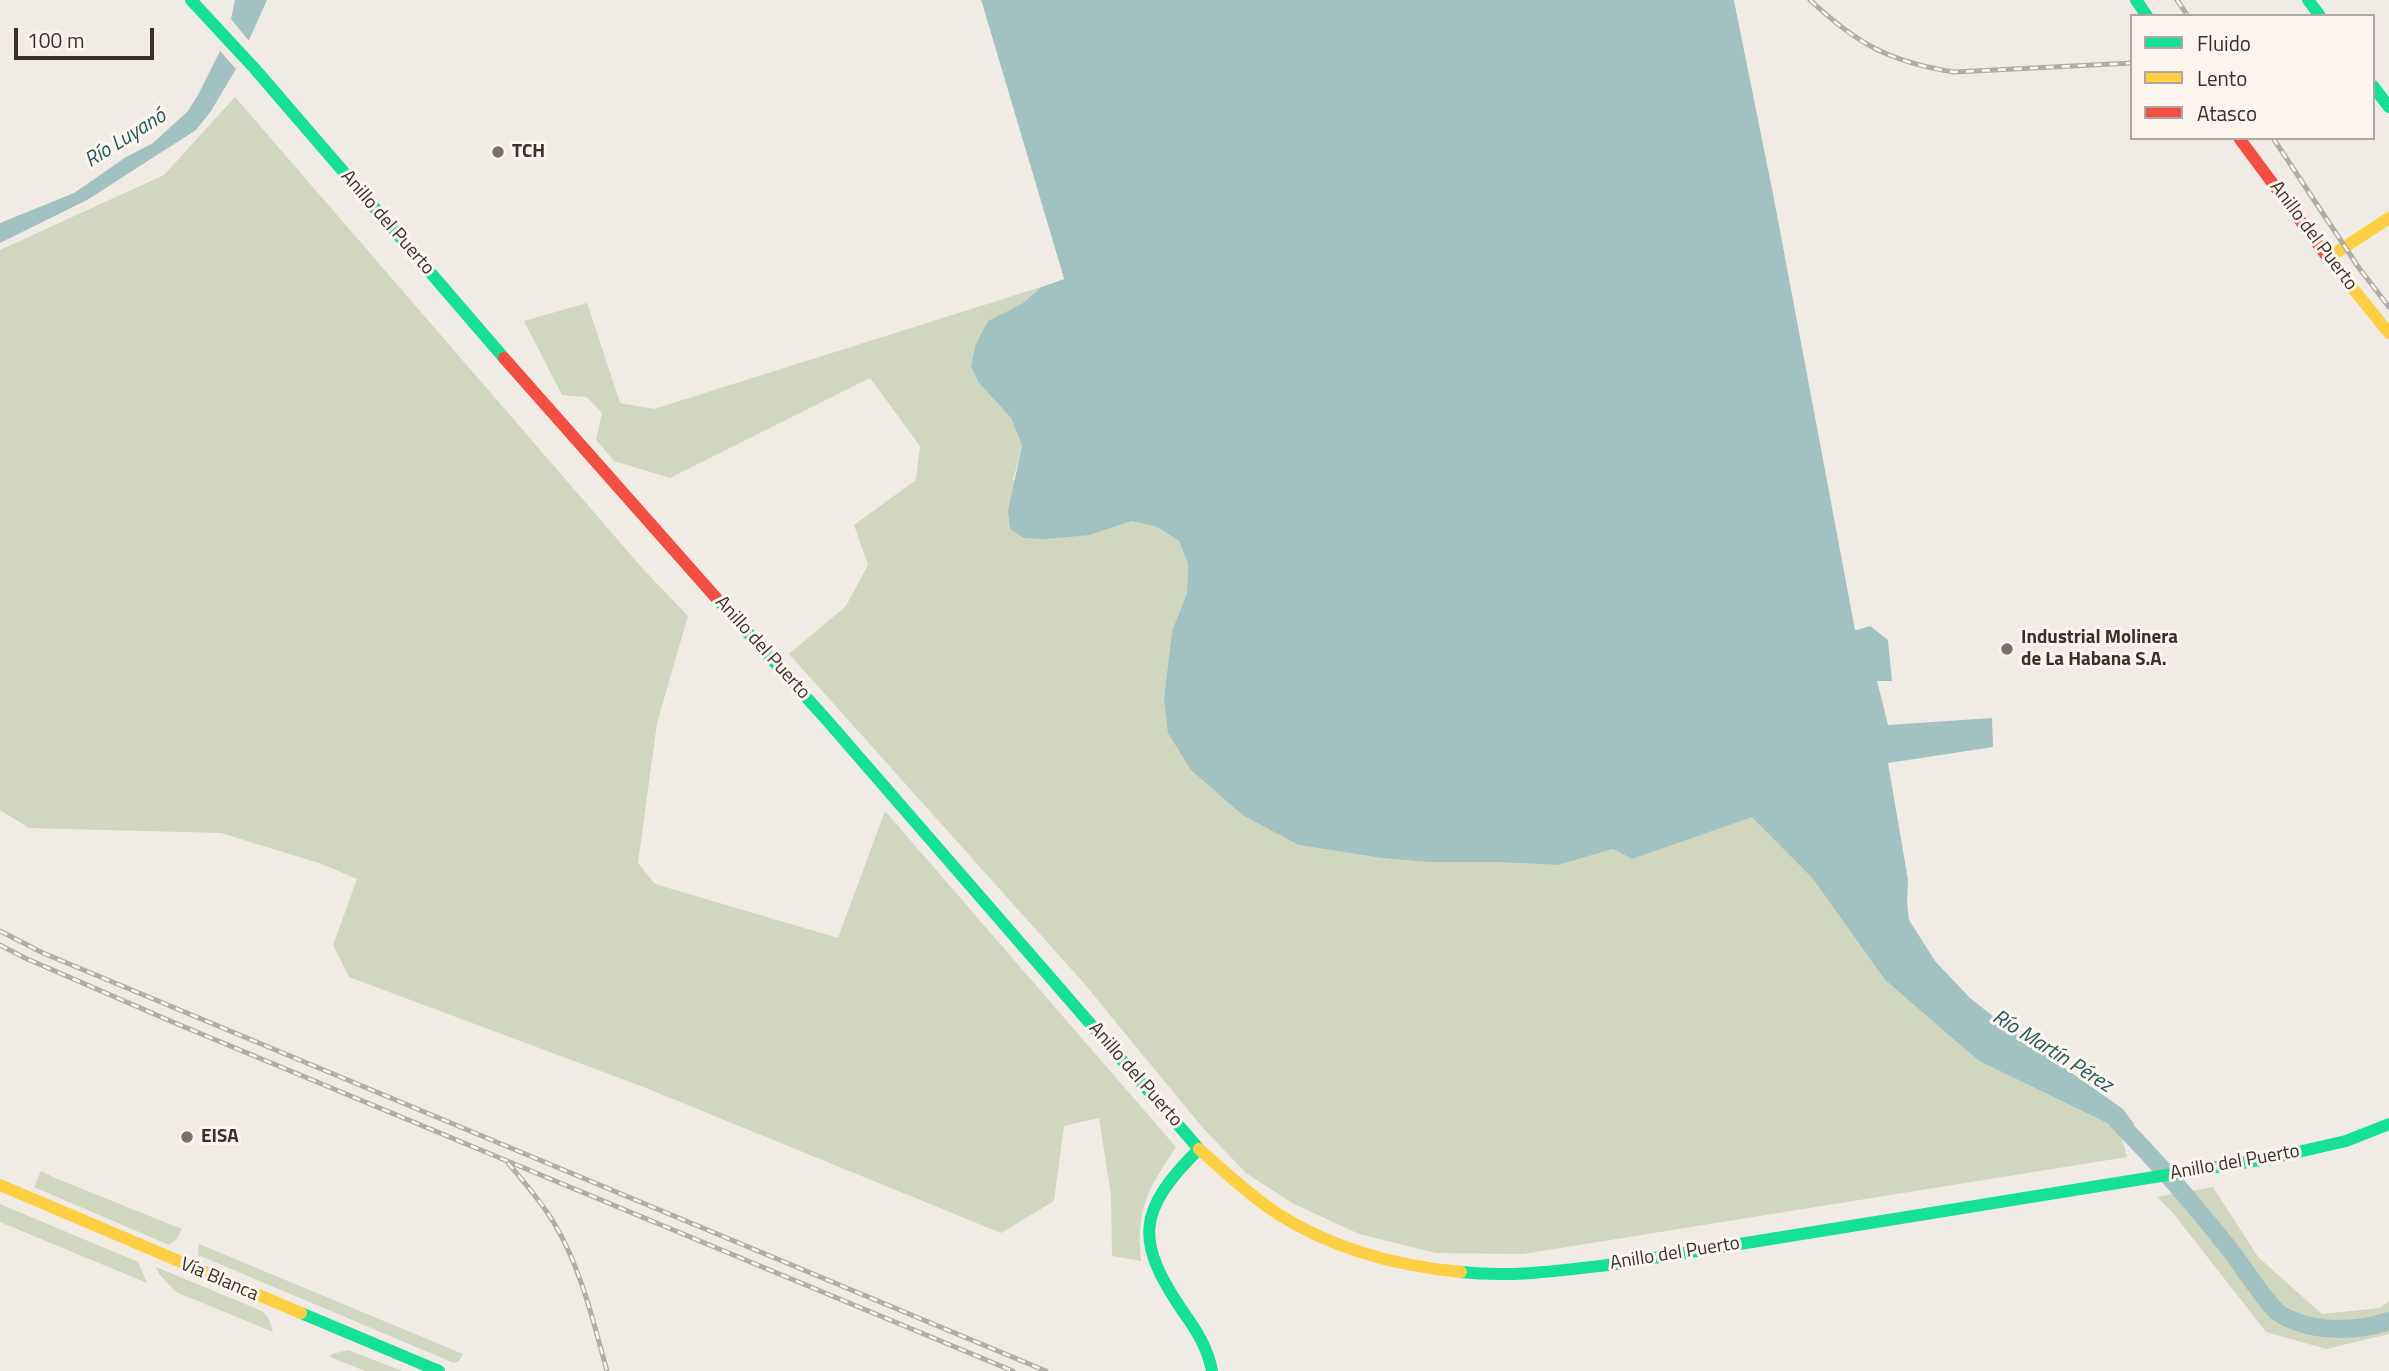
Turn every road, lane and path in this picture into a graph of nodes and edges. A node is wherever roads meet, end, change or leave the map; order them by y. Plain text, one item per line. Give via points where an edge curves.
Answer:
1 (191, 0) edge
2 (2375, 89) edge
3 (2389, 107) edge
4 (2240, 140) edge
5 (2389, 218) edge
6 (2328, 258) junction
7 (2389, 333) edge
8 (2389, 1124) edge
9 (1199, 1149) junction
10 (0, 1185) edge
11 (439, 1371) edge
12 (1212, 1371) edge

1 - 9 main road, Anillo del Puerto
2 - 3 main road
4 - 6 main road, Anillo del Puerto
5 - 6 main road
6 - 7 main road, Anillo del Puerto
8 - 9 main road, Anillo del Puerto via 2314,1150 1540,1273 1479,1274 1414,1265 1310,1232 1279,1214
9 - 12 main road via 1166,1183 1152,1206 1146,1233 1150,1252 1171,1294 1210,1355
10 - 11 main road, Vía Blanca

